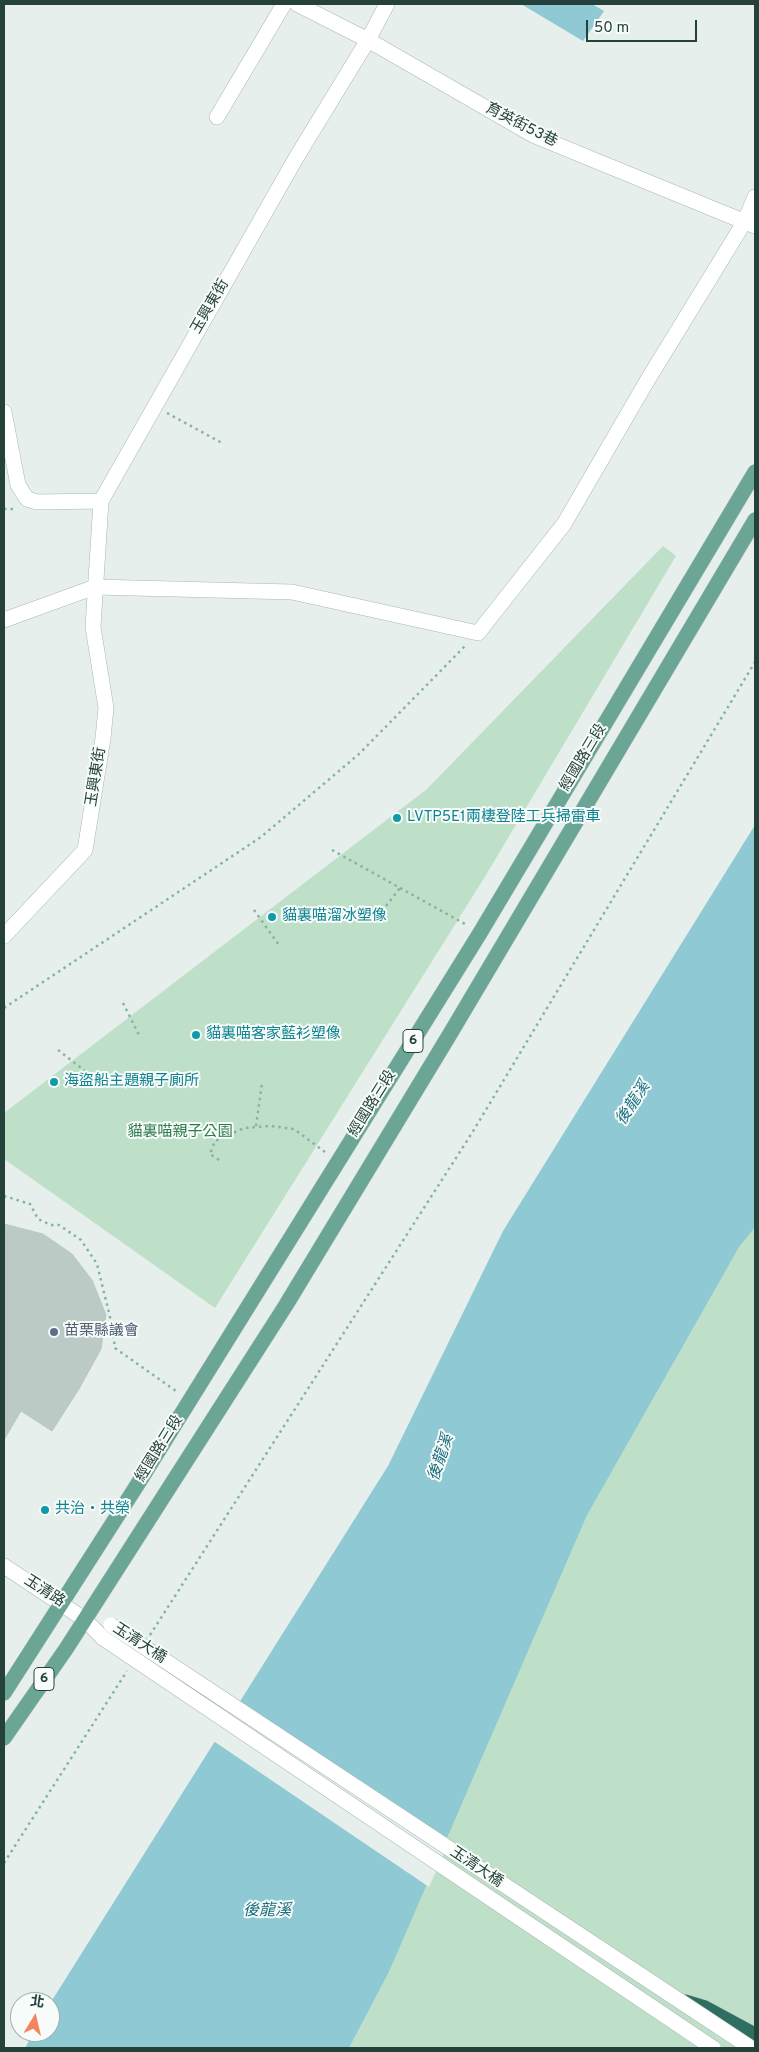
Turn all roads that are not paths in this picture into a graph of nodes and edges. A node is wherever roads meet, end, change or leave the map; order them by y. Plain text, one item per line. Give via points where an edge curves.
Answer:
1 (284, 4) edge
2 (297, 4) edge
3 (388, 4) edge
4 (368, 40) junction
5 (217, 117) dead end
6 (755, 197) edge
7 (750, 223) edge
8 (4, 412) edge
9 (755, 472) edge
10 (101, 501) junction
11 (755, 520) edge
12 (95, 587) junction
13 (4, 620) edge
14 (4, 936) edge
15 (4, 1566) edge
16 (61, 1603) junction
17 (84, 1619) junction
18 (4, 1693) edge
19 (4, 1738) edge
20 (672, 1998) junction
21 (673, 2022) junction
22 (755, 2035) edge
23 (700, 2048) edge
24 (713, 2048) edge
25 (751, 2048) edge

1 - 5 street
2 - 4 street, 育英街53巷
3 - 4 street, 玉興東街
4 - 7 street, 育英街53巷 via 533,135
4 - 10 street, 玉興東街 via 296,158
6 - 7 street
7 - 12 street via 647,381 564,524 478,633 292,592
8 - 10 street via 18,485 27,499 37,502
9 - 16 main road, 經國路三段 / 6 via 474,941
10 - 12 street, 玉興東街
11 - 17 main road, 經國路三段 / 6 via 286,1305
12 - 13 street
12 - 14 street, 玉興東街 via 93,627 106,708 85,850
15 - 16 street, 玉清路
16 - 17 street, 玉清路
16 - 18 main road, 6
17 - 19 main road, 6
17 - 20 street, 玉清大橋, bridge via 111,1625
17 - 21 street, 玉清大橋, bridge via 103,1638
20 - 22 highway, bridge via 705,2008
20 - 25 street, 玉清大橋, bridge
21 - 23 highway, bridge
21 - 24 street, 玉清大橋, bridge

